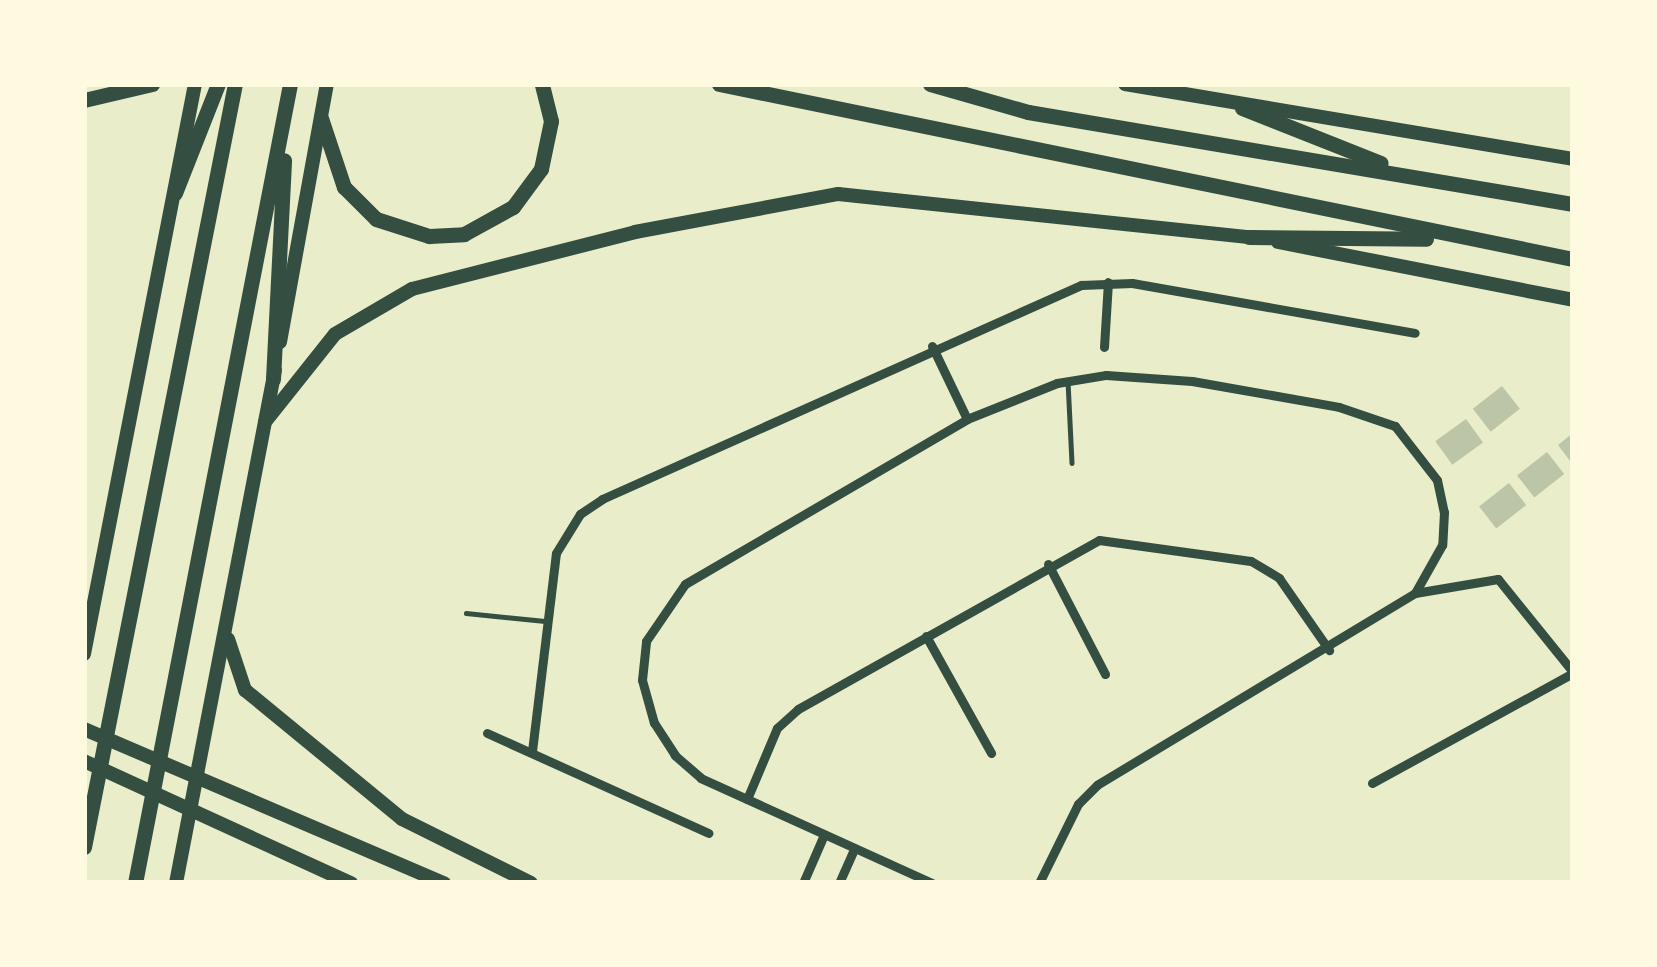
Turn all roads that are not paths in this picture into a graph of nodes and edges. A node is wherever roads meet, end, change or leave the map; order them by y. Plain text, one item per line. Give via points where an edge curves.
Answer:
1 (152, 84) edge
2 (195, 84) edge
3 (218, 84) edge
4 (235, 84) edge
5 (290, 84) edge
6 (327, 84) edge
7 (542, 84) edge
8 (719, 84) edge
9 (930, 84) edge
10 (1124, 84) edge
11 (84, 100) edge
12 (286, 105) junction
13 (1242, 108) junction
14 (321, 118) junction
15 (1573, 159) edge
16 (1412, 175) junction
17 (175, 193) junction
18 (1573, 204) edge
19 (1249, 237) junction
20 (1462, 239) junction
21 (1573, 259) edge
22 (1108, 282) junction
23 (1573, 300) edge
24 (1415, 333) dead end
25 (932, 346) junction
26 (1105, 347) dead end
27 (274, 379) junction
28 (1068, 381) junction
29 (968, 419) junction
30 (265, 422) junction
31 (1072, 463) dead end
32 (1048, 564) junction
33 (100, 573) junction
34 (1415, 593) junction
35 (230, 600) junction
36 (466, 613) dead end
37 (84, 620) edge
38 (545, 621) junction
39 (926, 636) junction
40 (1329, 650) junction
41 (84, 654) edge
42 (1573, 672) edge
43 (1106, 674) dead end
44 (84, 729) edge
45 (487, 733) dead end
46 (532, 751) junction
47 (991, 753) dead end
48 (84, 760) edge
49 (1372, 783) dead end
50 (747, 799) junction
51 (708, 833) dead end
52 (824, 836) junction
53 (84, 847) edge
54 (854, 850) junction
55 (176, 882) edge
56 (135, 883) edge
57 (351, 883) edge
58 (444, 883) edge
59 (531, 883) edge
60 (803, 883) edge
61 (839, 883) edge
62 (932, 883) edge
63 (1039, 883) edge

1 - 11 highway
2 - 17 main road
3 - 17 highway
4 - 53 highway
5 - 12 highway
6 - 14 main road
7 - 14 highway via 551,121 542,169 513,207 464,234 429,236 376,219 344,188
8 - 20 highway
9 - 16 highway via 1028,112
10 - 13 main road
12 - 27 highway
12 - 56 highway
13 - 15 main road
13 - 16 highway
14 - 27 main road
16 - 18 highway
17 - 33 main road
19 - 20 highway
19 - 23 main road
19 - 30 main road via 867,192 635,232 412,290 335,334
20 - 21 highway
22 - 24 street
22 - 25 street via 1081,285
22 - 26 street
25 - 29 street
25 - 38 street via 580,514 556,554
27 - 30 main road
28 - 29 street
28 - 31 lane
28 - 34 street via 1192,381 1396,426 1437,480 1444,512 1442,545
29 - 50 street via 715,560 663,608 646,641 642,680 654,723 701,778
30 - 35 main road
32 - 39 street
32 - 40 street via 1099,540 1251,561 1279,578
32 - 43 street
33 - 37 main road
33 - 41 main road
34 - 40 street
34 - 42 street via 1498,579
35 - 55 main road
35 - 59 main road via 230,660 245,689 425,835
36 - 38 lane
38 - 46 street
39 - 47 street
39 - 50 street via 777,728
40 - 63 street via 1097,785 1078,804
42 - 49 street
44 - 58 main road
45 - 46 street
46 - 51 street
48 - 57 main road
50 - 52 street
52 - 54 street
52 - 60 street
54 - 61 street
54 - 62 street

